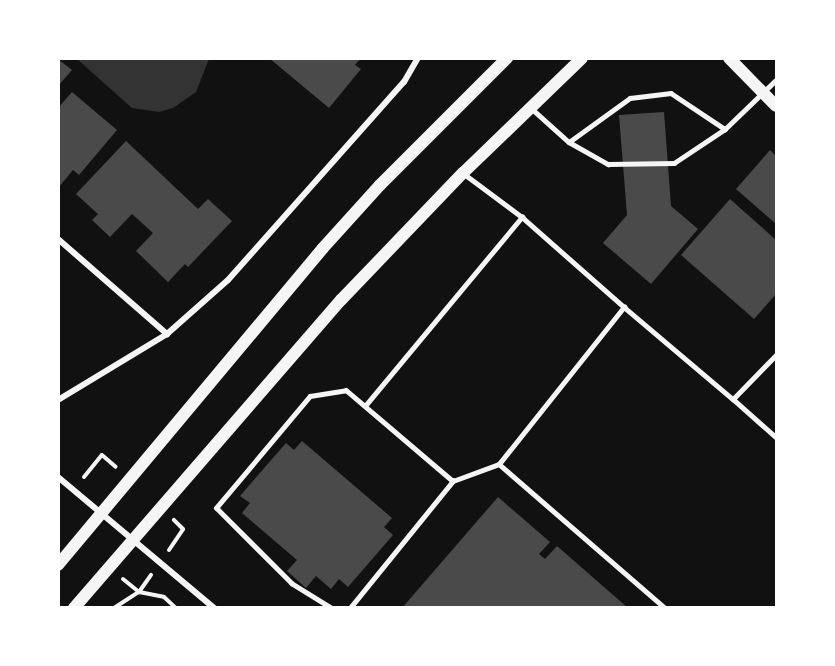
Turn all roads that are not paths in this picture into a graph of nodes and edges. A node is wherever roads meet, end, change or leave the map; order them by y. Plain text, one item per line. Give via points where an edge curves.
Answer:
1 (418, 58) edge
2 (507, 58) edge
3 (582, 58) edge
4 (729, 58) edge
5 (777, 80) edge
6 (765, 94) junction
7 (529, 106) junction
8 (777, 106) edge
9 (725, 129) junction
10 (569, 142) junction
11 (463, 173) junction
12 (522, 218) junction
13 (58, 239) edge
14 (624, 307) junction
15 (167, 334) junction
16 (777, 355) edge
17 (733, 399) junction
18 (58, 400) edge
19 (365, 406) junction
20 (777, 437) edge
21 (499, 464) junction
22 (58, 477) edge
23 (453, 481) junction
24 (103, 515) junction
25 (131, 539) junction
26 (58, 566) edge
27 (74, 608) edge
28 (214, 608) edge
29 (331, 608) edge
30 (350, 608) edge
31 (665, 608) edge

1 - 15 street via 404,82 228,280
2 - 24 main road via 323,248
3 - 7 main road
4 - 6 main road
5 - 6 lane
6 - 8 main road
6 - 9 lane
7 - 10 lane
7 - 11 main road
9 - 10 lane via 674,163 608,165
9 - 10 lane via 681,97 649,94 630,98 610,109
11 - 12 lane
11 - 25 main road via 341,300
12 - 14 lane
12 - 19 lane
13 - 15 street
14 - 17 lane
14 - 21 lane
15 - 18 street
16 - 17 lane
17 - 20 lane
19 - 23 lane
19 - 29 lane via 346,390 310,396 216,508 292,584
21 - 23 lane
21 - 31 lane
22 - 24 street
23 - 30 lane
24 - 25 street
24 - 26 main road
25 - 27 main road
25 - 28 street

